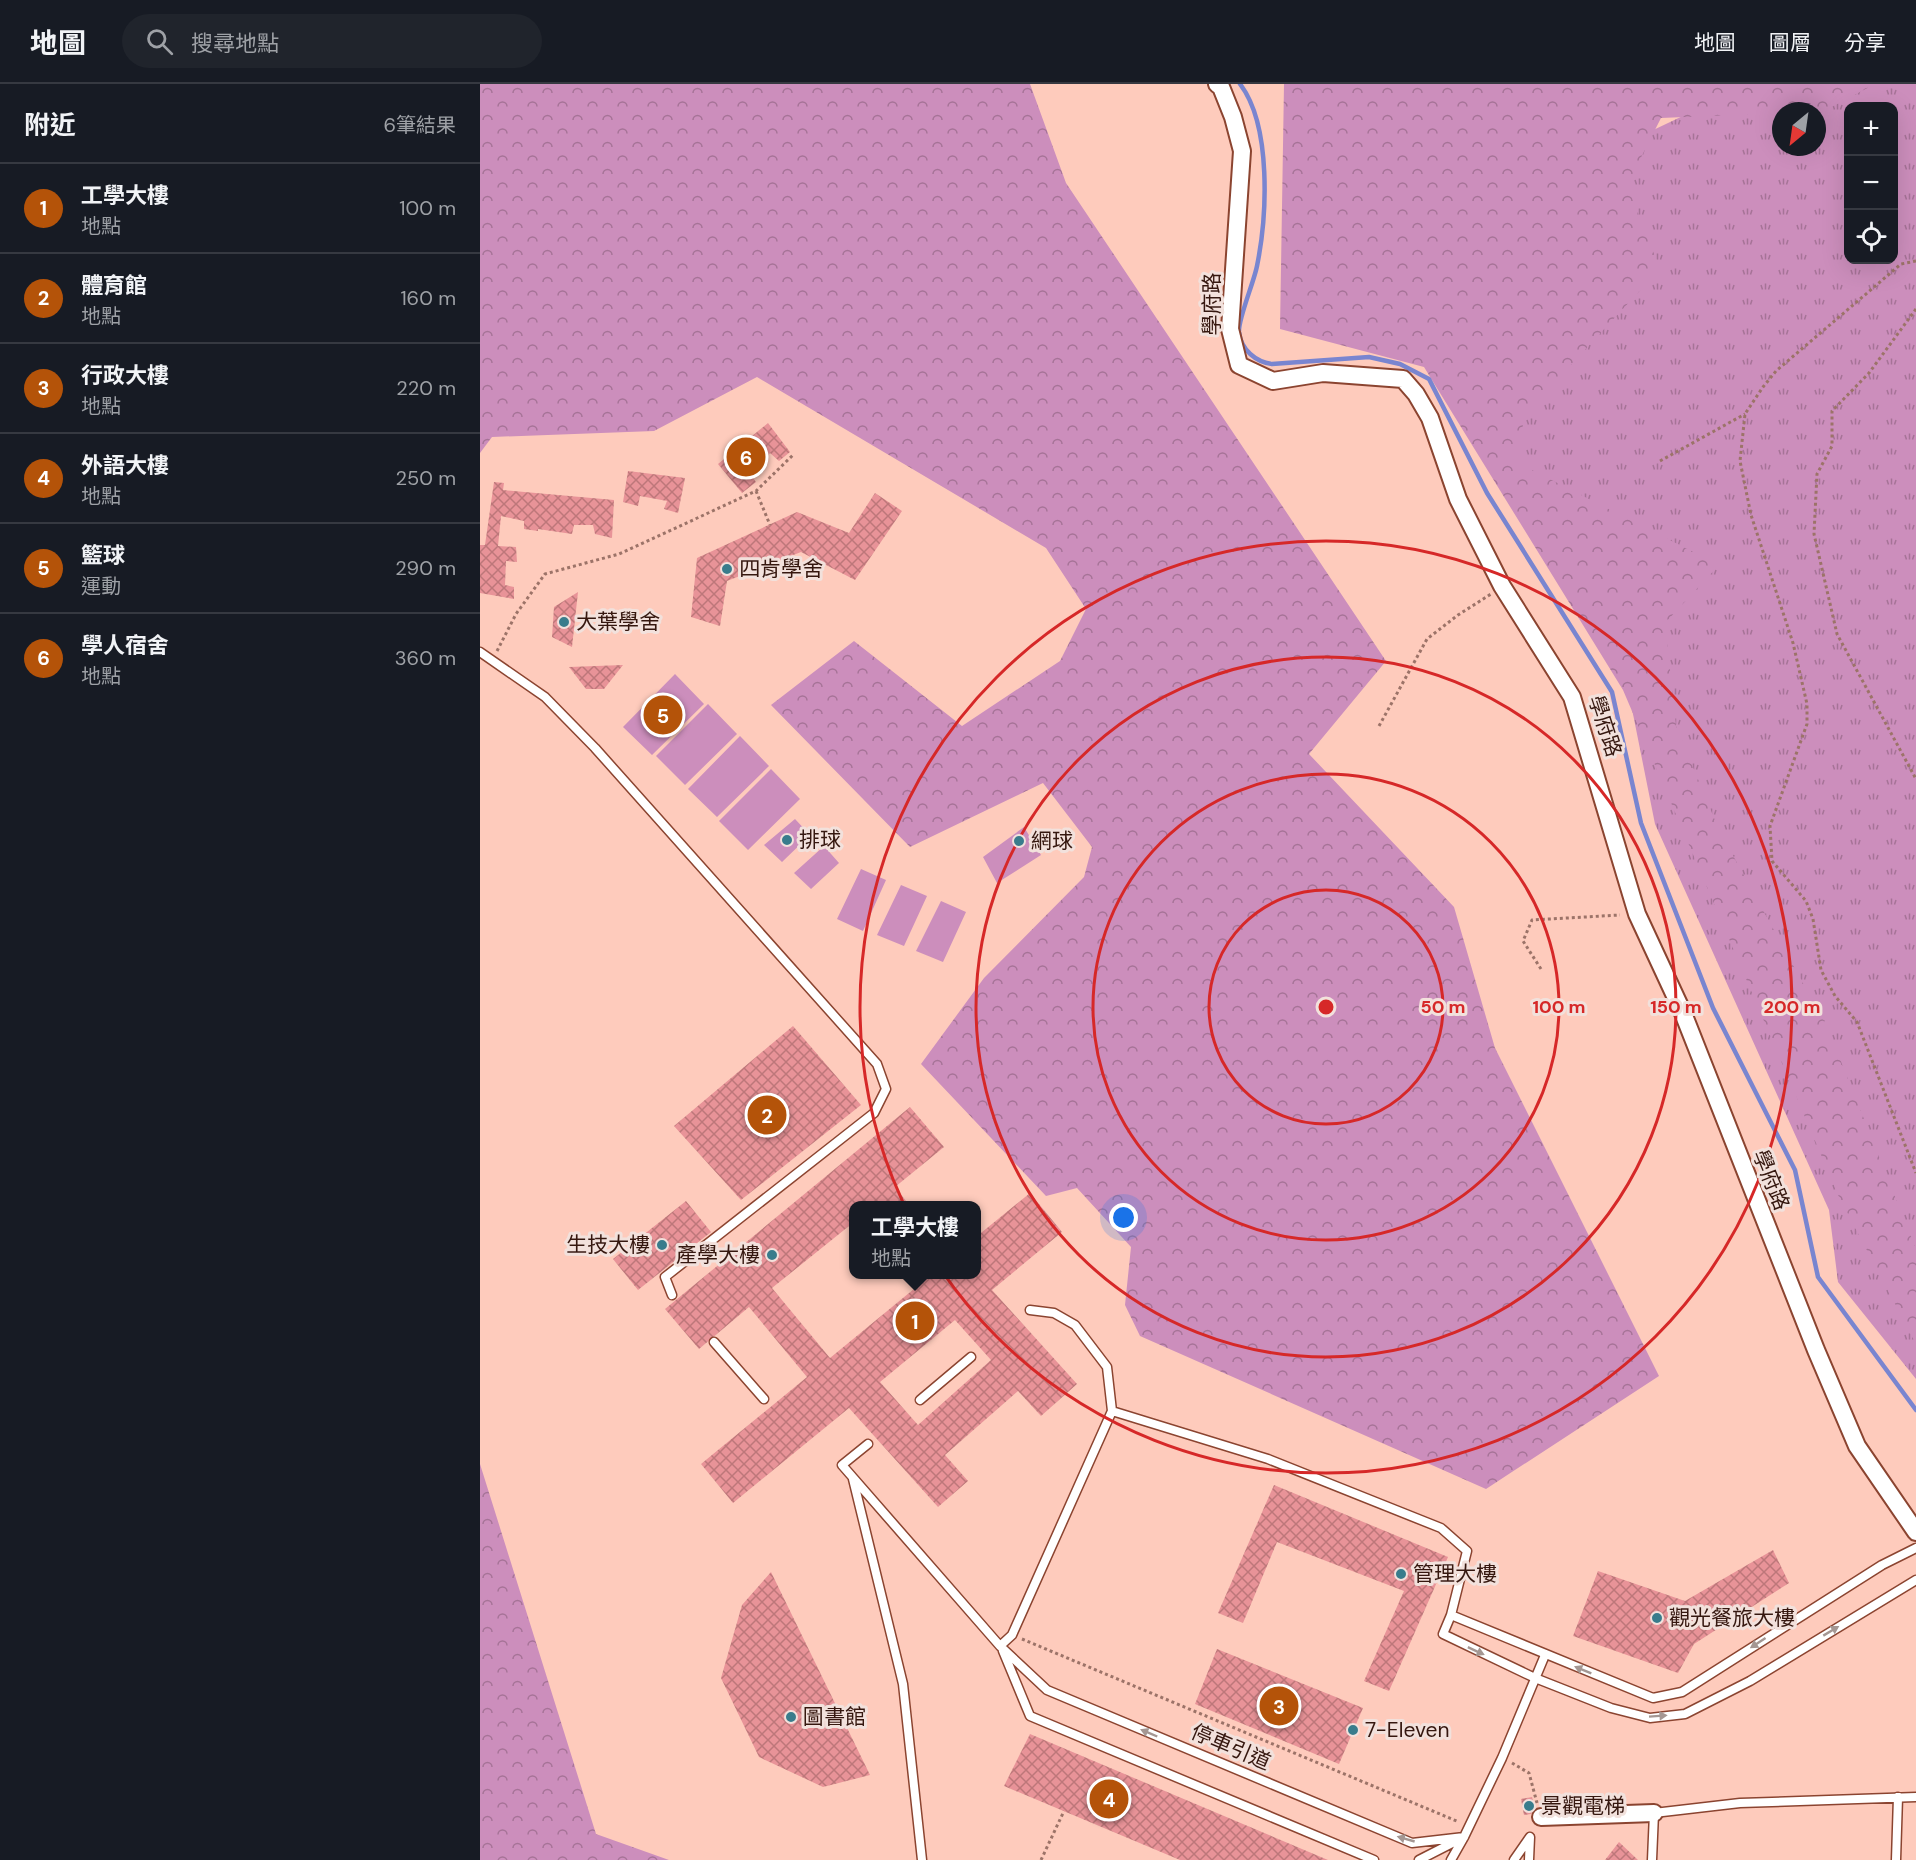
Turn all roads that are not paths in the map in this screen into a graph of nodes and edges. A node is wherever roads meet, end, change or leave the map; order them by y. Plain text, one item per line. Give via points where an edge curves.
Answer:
1 (1217, 84) edge
2 (480, 652) edge
3 (672, 1295) dead end
4 (1030, 1310) dead end
5 (714, 1342) dead end
6 (971, 1357) dead end
7 (764, 1399) dead end
8 (920, 1400) dead end
9 (1112, 1411) junction
10 (868, 1444) dead end
11 (852, 1476) junction
12 (1913, 1524) edge
13 (1916, 1548) edge
14 (1916, 1580) edge
15 (1451, 1615) junction
16 (1000, 1646) junction
17 (1545, 1655) junction
18 (1535, 1678) junction
19 (1898, 1797) junction
20 (1916, 1797) edge
21 (1654, 1813) junction
22 (1541, 1817) road end
23 (1464, 1837) junction
24 (922, 1860) edge
25 (1374, 1860) edge
26 (1419, 1860) edge
27 (1451, 1860) edge
28 (1514, 1860) edge
29 (1528, 1860) edge
30 (1652, 1860) edge
31 (1896, 1860) edge

1 - 12 street, 學府路 via 1233,117 1242,151 1230,329 1239,365 1273,381 1323,373 1403,379 1430,418 1458,499 1503,586 1572,697 1637,914 1683,1012 1730,1138 1857,1446
2 - 3 lane via 545,697 595,748 878,1064 886,1089 874,1113 665,1277
4 - 9 lane via 1054,1313 1075,1325 1107,1367
5 - 7 lane
6 - 8 lane
9 - 15 lane via 1268,1459 1442,1528 1467,1551
9 - 16 lane via 1012,1635
10 - 11 lane via 842,1465
11 - 16 lane
11 - 24 lane via 903,1684
13 -> 17 lane via 1882,1565 1682,1692 1653,1698
18 -> 14 lane via 1611,1708 1650,1718 1685,1714 1750,1680
15 - 17 lane
15 -> 18 lane via 1443,1635
23 -> 16 lane, 停車引道 via 1412,1843 1047,1690
16 - 25 lane via 1030,1716
17 - 18 lane
18 - 23 lane
19 - 20 lane
19 - 21 lane via 1740,1803
19 - 31 lane
21 - 22 street
21 - 30 lane
23 - 26 lane
23 - 27 lane
28 - 29 lane via 1530,1837

